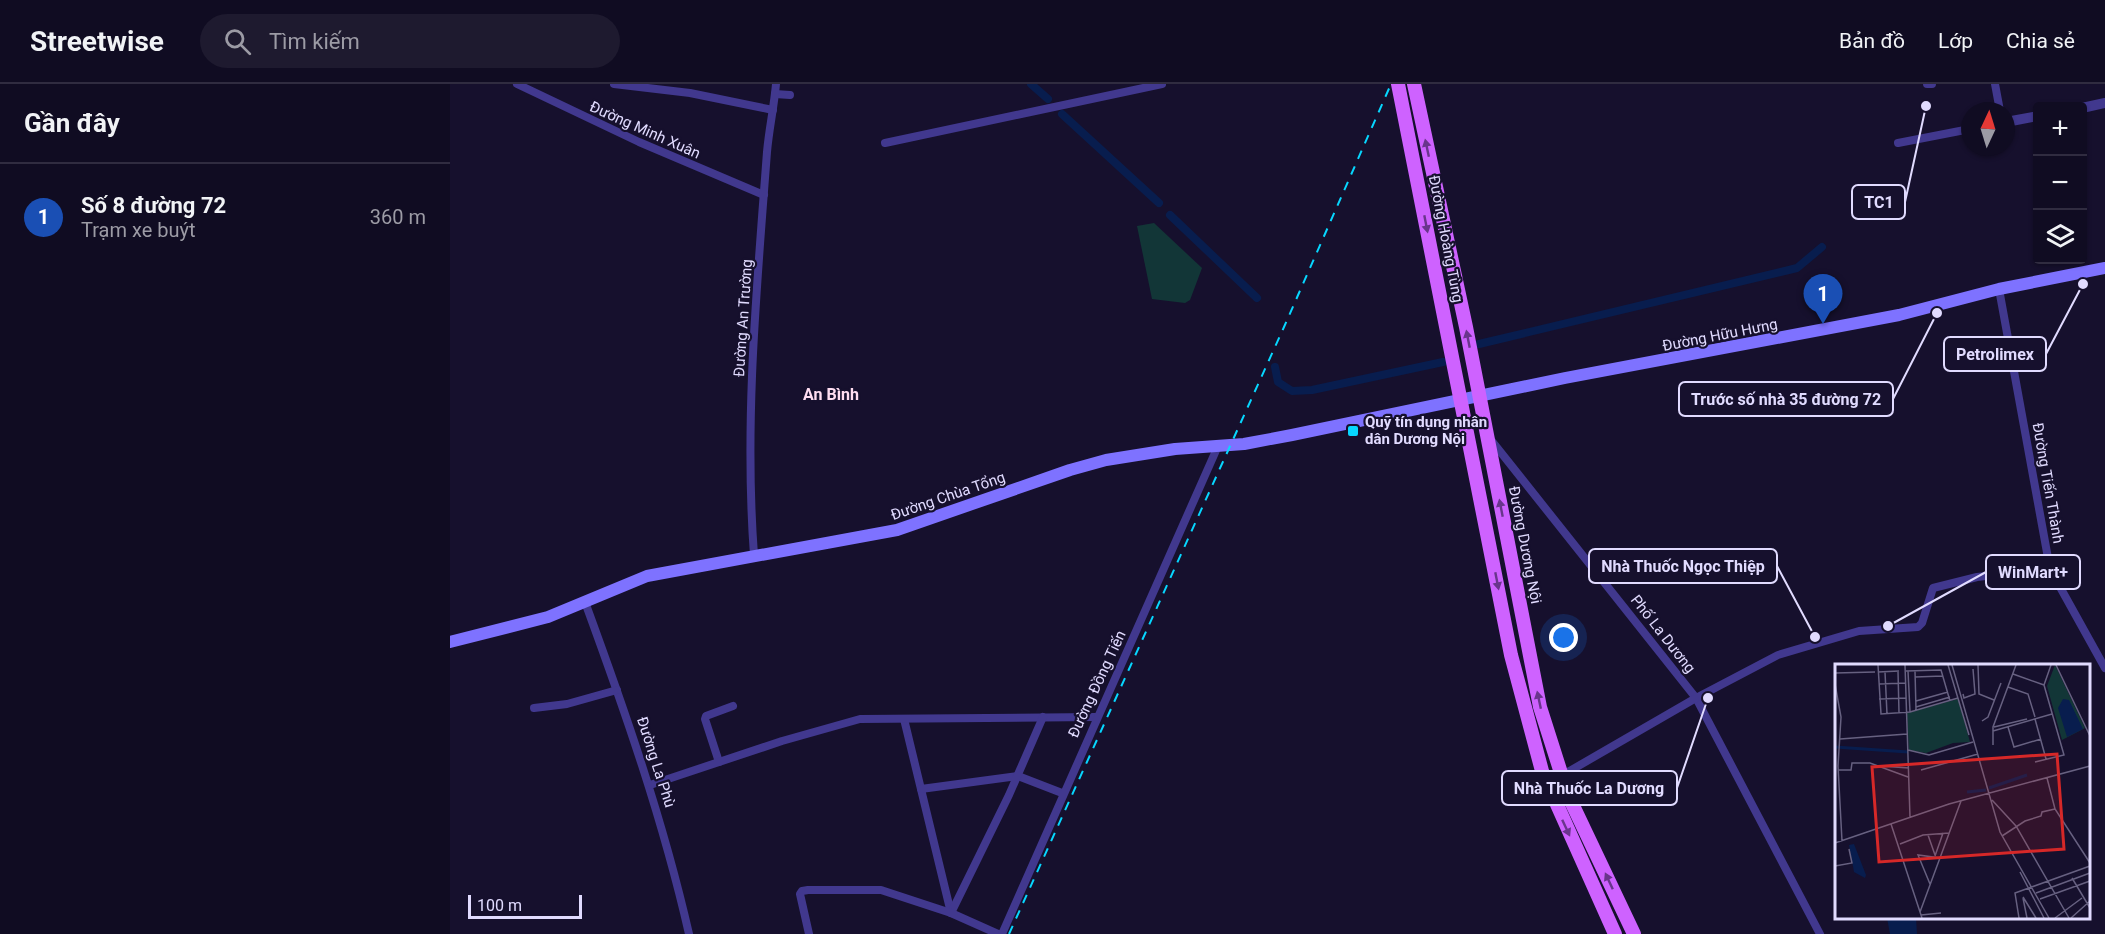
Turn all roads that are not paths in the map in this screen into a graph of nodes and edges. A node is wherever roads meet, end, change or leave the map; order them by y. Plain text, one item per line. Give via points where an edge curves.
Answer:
1 (518, 84) edge
2 (614, 84) edge
3 (776, 84) edge
4 (1162, 84) edge
5 (1398, 84) edge
6 (1414, 84) edge
7 (1926, 84) edge
8 (1932, 84) edge
9 (1995, 84) edge
10 (775, 94) junction
11 (790, 95) dead end
12 (1998, 102) edge
13 (2105, 103) edge
14 (2087, 107) edge
15 (773, 110) junction
16 (2033, 117) edge
17 (2015, 120) edge
18 (1961, 131) edge
19 (885, 143) dead end
20 (1898, 143) dead end
21 (764, 195) junction
22 (2105, 268) edge
23 (1998, 289) junction
24 (1480, 396) junction
25 (1461, 400) junction
26 (1487, 435) junction
27 (1218, 446) junction
28 (754, 555) junction
29 (2050, 569) junction
30 (585, 602) junction
31 (450, 642) edge
32 (2105, 668) edge
33 (617, 690) junction
34 (1696, 698) junction
35 (733, 706) dead end
36 (534, 708) dead end
37 (1042, 717) junction
38 (1096, 717) junction
39 (904, 719) junction
40 (719, 762) junction
41 (1018, 776) junction
42 (1561, 776) junction
43 (1547, 784) junction
44 (650, 785) junction
45 (921, 789) junction
46 (1062, 793) junction
47 (951, 913) junction
48 (689, 934) edge
49 (809, 934) edge
50 (1000, 934) edge
51 (1615, 934) edge
52 (1634, 934) edge
53 (1820, 934) edge

1 - 21 street, Đường Minh Xuân via 639,142
2 - 15 street via 690,93
3 - 10 street, Đường An Trường
4 - 19 street
5 -> 25 main road, Đường Hoàng Tùng
24 -> 6 main road, Đường Hoàng Tùng
7 - 8 street
9 - 12 street
10 - 11 street
10 - 15 street, Đường An Trường
13 - 14 street
15 - 21 street, Đường An Trường
16 - 17 street
18 - 20 street
21 - 28 street, Đường An Trường via 752,383
22 - 23 main road, Đường Hữu Hưng
23 - 24 main road, Đường Hữu Hưng via 1899,315
23 - 29 street, Đường Tiến Thành
24 - 25 main road, Đường Hữu Hưng
24 - 26 main road, Đường Dương Nội
25 - 27 main road, Đường Chùa Tổng
25 -> 43 main road via 1511,655
26 - 34 street, Phố La Dương
42 -> 26 main road, Đường Dương Nội via 1540,707
27 - 28 main road, Đường Chùa Tổng via 1106,460 897,530
27 - 38 street, Đường Đồng Tiến
28 - 30 main road, Đường Chùa Tổng via 647,576
29 - 32 street, Đường Tiến Thành
29 - 34 street via 1977,577 1933,588 1918,627 1859,631 1804,645 1757,664
30 - 31 main road, Đường Chùa Tổng via 548,617
30 - 33 street, Đường La Phù
33 - 36 street via 567,704
33 - 44 street, Đường La Phù
34 - 42 street
34 - 53 street, Phố La Dương
35 - 40 street via 705,719
37 - 38 street
37 - 39 street
37 - 41 street
38 - 46 street, Đường Đồng Tiến
39 - 40 street via 849,721
39 - 45 street
40 - 44 street
41 - 45 street
41 - 46 street
41 - 47 street
42 - 43 main road
52 -> 42 main road, Đường Dương Nội
43 -> 51 main road
44 - 48 street, Đường La Phù
45 - 47 street
46 - 50 street, Đường Đồng Tiến
47 - 49 street via 881,890 802,891
47 - 50 street

